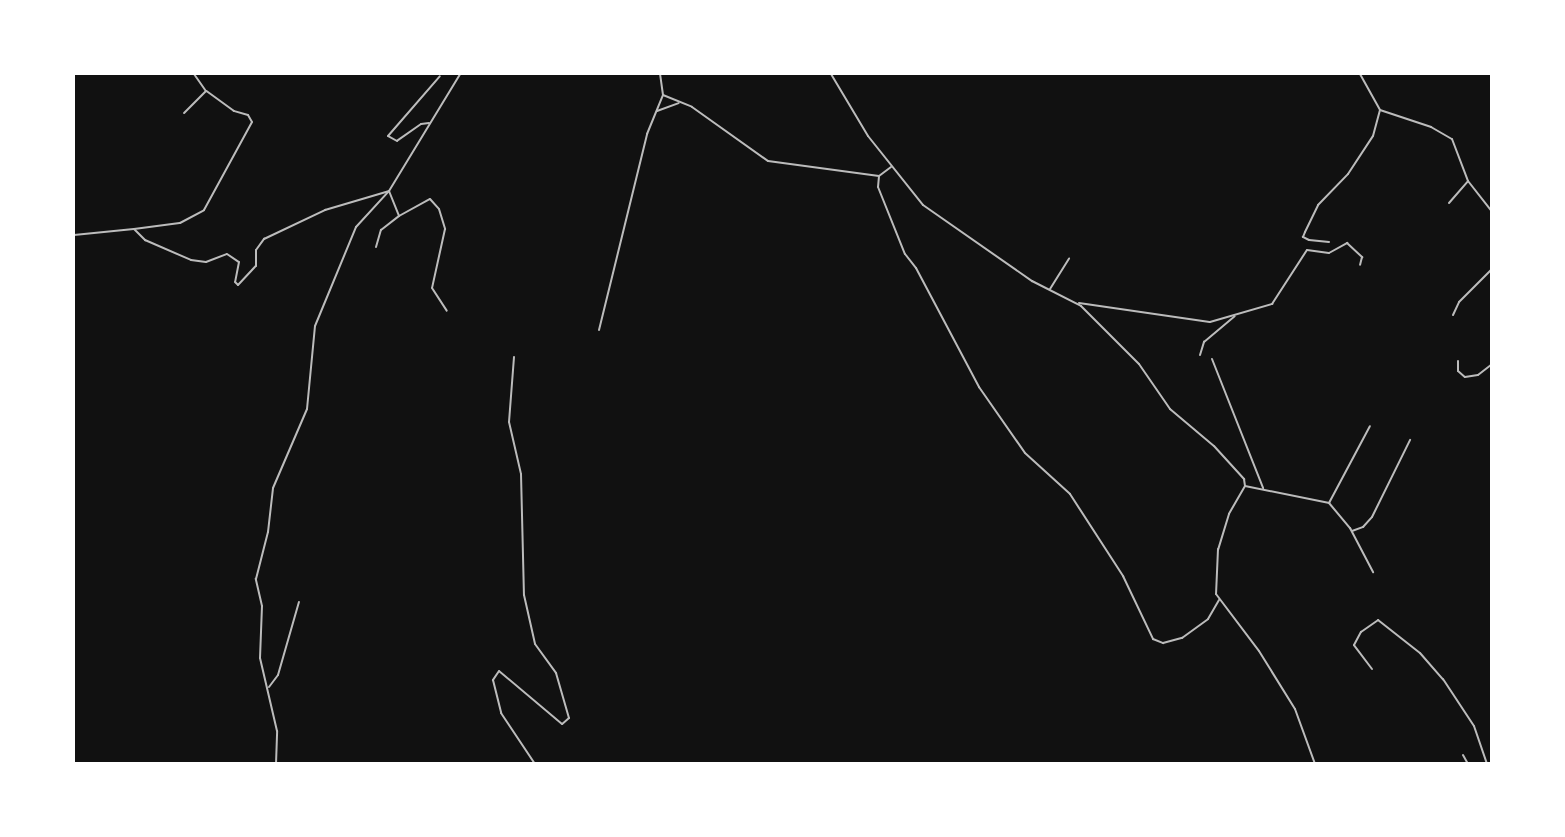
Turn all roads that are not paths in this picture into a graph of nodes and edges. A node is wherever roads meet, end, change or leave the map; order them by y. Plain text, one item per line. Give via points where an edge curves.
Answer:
1 (194, 74) edge
2 (460, 74) edge
3 (660, 74) edge
4 (833, 74) edge
5 (1360, 74) edge
6 (440, 76) dead end
7 (206, 91) junction
8 (663, 95) junction
9 (679, 103) junction
10 (1380, 110) junction
11 (656, 111) junction
12 (184, 113) dead end
13 (429, 123) junction
14 (891, 167) junction
15 (879, 176) junction
16 (1468, 181) junction
17 (389, 191) junction
18 (1449, 203) dead end
19 (1491, 212) edge
20 (399, 216) junction
21 (134, 229) junction
22 (74, 235) edge
23 (1329, 242) dead end
24 (376, 247) dead end
25 (1069, 259) dead end
26 (1360, 265) dead end
27 (1491, 269) edge
28 (1050, 289) junction
29 (1076, 302) junction
30 (447, 311) dead end
31 (1453, 315) dead end
32 (1235, 316) junction
33 (599, 330) dead end
34 (1200, 356) dead end
35 (514, 357) dead end
36 (1212, 359) dead end
37 (1458, 361) dead end
38 (1491, 364) edge
39 (1370, 426) dead end
40 (1410, 440) dead end
41 (1245, 486) junction
42 (1263, 488) junction
43 (1329, 503) junction
44 (1352, 531) junction
45 (1373, 572) dead end
46 (1219, 600) junction
47 (299, 602) dead end
48 (1372, 669) dead end
49 (269, 687) junction
50 (1463, 755) dead end
51 (276, 764) edge
52 (535, 764) edge
53 (1315, 764) edge
54 (1468, 764) edge
55 (1486, 764) edge

1 - 7 street
2 - 13 street
3 - 8 street
4 - 14 street
5 - 10 street
6 - 13 street via 388,136 397,141 421,124
7 - 12 street
7 - 21 street via 234,111 248,115 252,122 217,182 213,197 204,210 180,223
8 - 9 street
8 - 11 street
9 - 11 street
9 - 15 street via 692,107 768,161
10 - 16 street via 1446,133 1458,151
10 - 23 street via 1373,136 1348,174 1318,206 1303,237
11 - 33 street
13 - 17 street
14 - 15 street
14 - 28 street via 930,211 1032,281
15 - 46 street via 878,188 905,254 979,387 1025,453 1070,494 1123,576 1153,639 1163,643 1182,638 1208,619
16 - 18 street
16 - 19 street
17 - 20 street
17 - 21 street via 333,207 268,237 256,250 256,266 238,285 235,282 241,267 235,258 225,254 206,262 191,260 145,240
17 - 49 street via 356,227 324,298 309,357 307,409 273,488 268,532 256,579 262,606 260,658
20 - 24 street via 381,230
20 - 30 street via 430,199 439,209 445,235 432,280
21 - 22 street
25 - 28 street
26 - 32 street via 1362,257 1347,243 1329,253 1307,250 1276,300
27 - 31 street
28 - 29 street
29 - 32 street via 1191,321
29 - 41 street via 1135,359 1170,409 1214,446 1241,475
32 - 34 street via 1204,342
35 - 52 street via 509,422 521,474 524,595 535,644 556,674 569,718 562,724 499,671 493,680 501,713
36 - 42 street
37 - 38 street via 1458,371 1465,377 1478,375
39 - 43 street
40 - 44 street via 1372,517 1363,527
41 - 42 street
41 - 46 street via 1229,514 1218,549 1215,571
42 - 43 street
43 - 44 street
44 - 45 street
46 - 53 street via 1259,651 1295,709
47 - 49 street via 278,675
48 - 55 street via 1354,645 1361,632 1378,620 1420,653 1443,679 1474,726
49 - 51 street via 277,731
50 - 54 street

